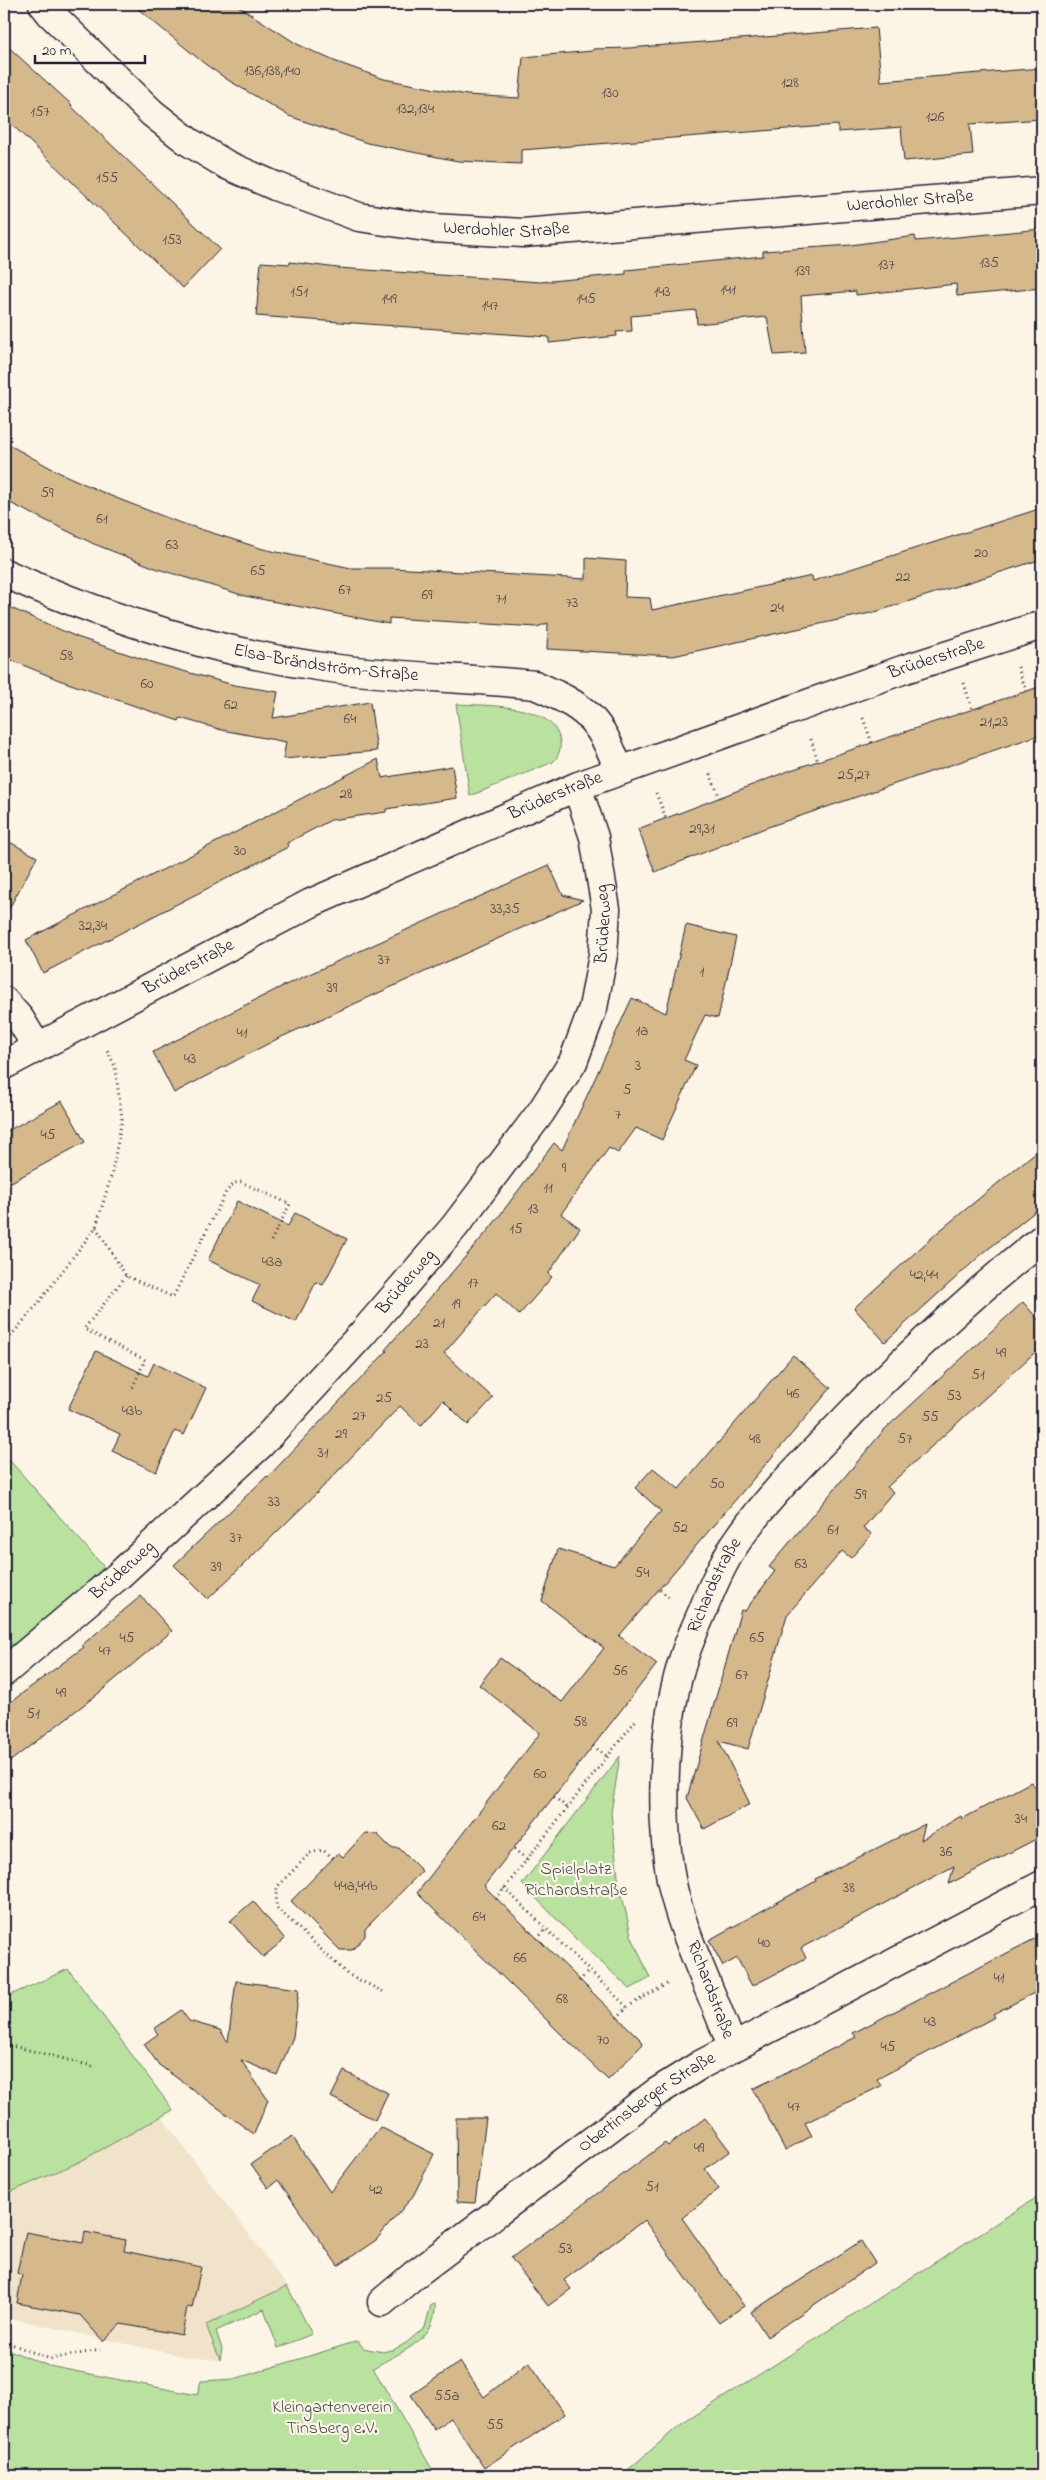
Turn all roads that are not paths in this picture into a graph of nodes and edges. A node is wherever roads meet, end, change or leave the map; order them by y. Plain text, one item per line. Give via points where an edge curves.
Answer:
1 (43, 4) edge
2 (1042, 192) edge
3 (4, 573) edge
4 (1042, 626) edge
5 (619, 771) junction
6 (577, 787) junction
7 (4, 1001) edge
8 (37, 1047) junction
9 (4, 1066) edge
10 (1042, 1239) edge
11 (4, 1672) edge
12 (1042, 1884) edge
13 (732, 2047) junction
14 (382, 2302) dead end

1 - 2 street, Werdohler Straße via 152,113 189,142 235,169 359,217 432,228 523,233
3 - 5 street, Elsa-Brändström-Straße via 125,621 201,643 338,669 535,685 565,697 591,716 611,749
4 - 5 street, Brüderstraße via 905,669
5 - 6 street, Brüderstraße
6 - 8 street, Brüderstraße via 311,903
6 - 11 street, Brüderweg via 594,836 606,910 604,955 593,1008 573,1062 541,1112 455,1226 363,1334 261,1444 117,1577
7 - 8 street via 20,1019
8 - 9 street, Brüderstraße
10 - 13 street, Richardstraße via 938,1327 774,1494 740,1537 719,1571 684,1655 669,1725 667,1847 683,1920
12 - 13 street, Obertinsberger Straße
13 - 14 street, Obertinsberger Straße via 657,2092

